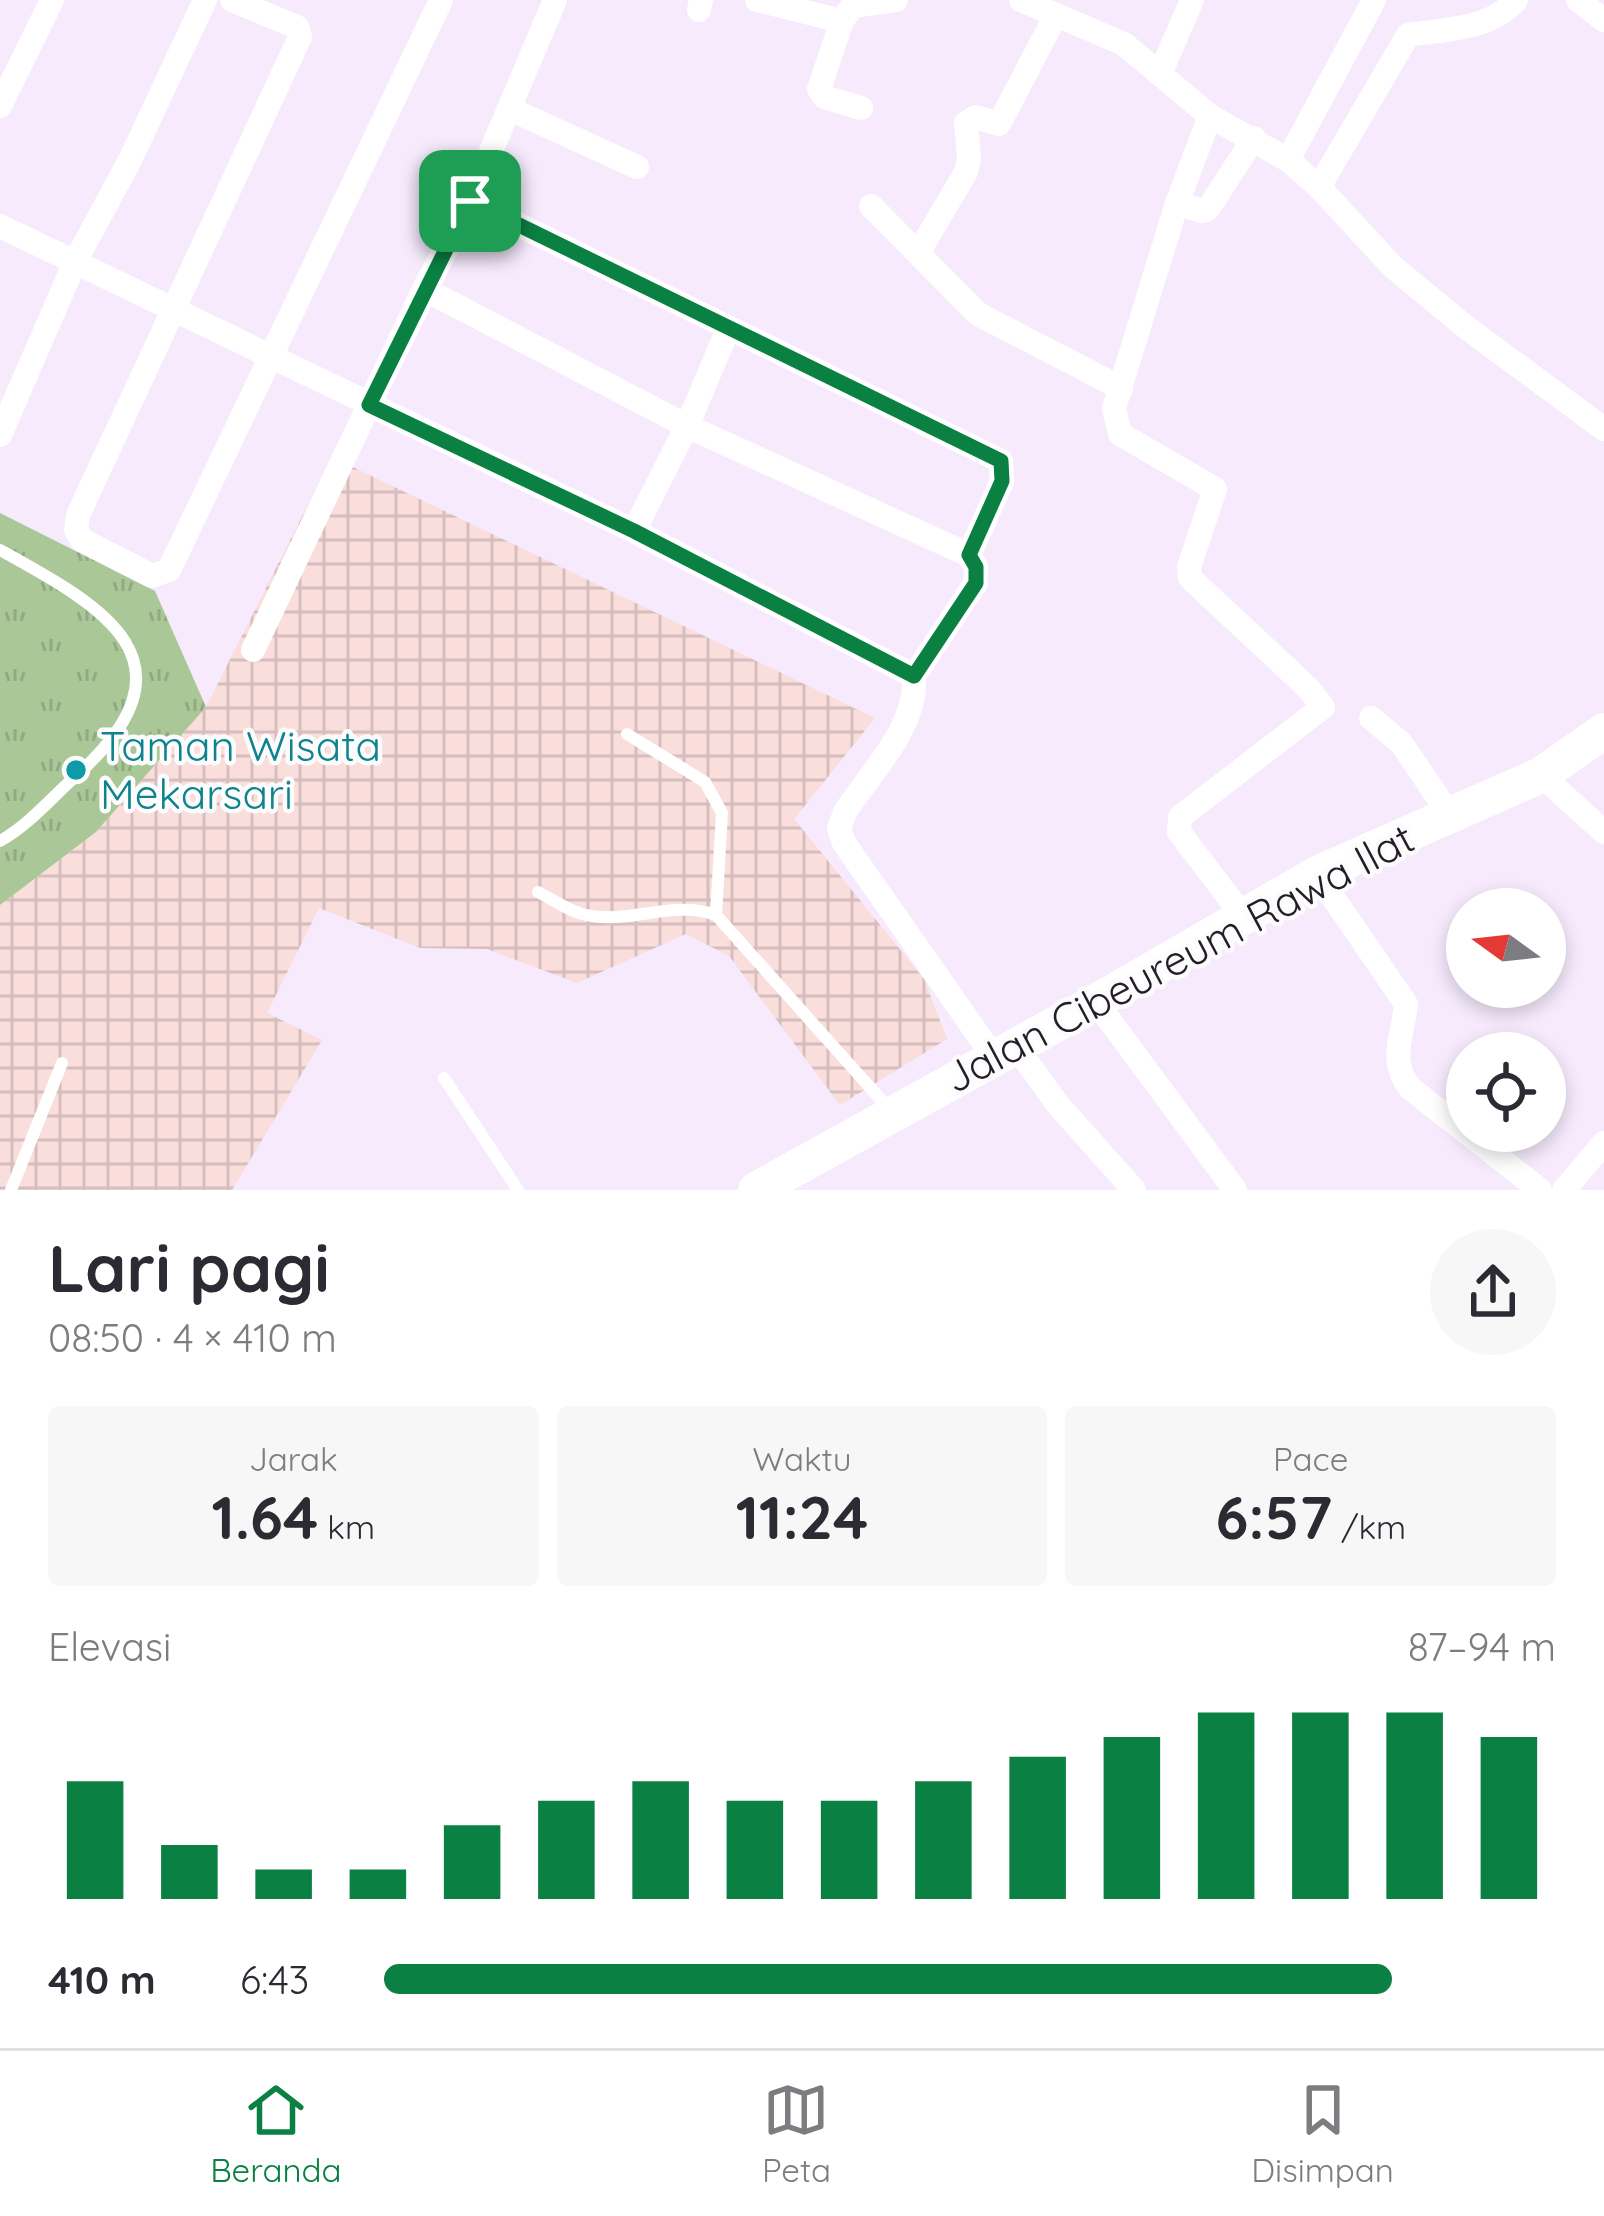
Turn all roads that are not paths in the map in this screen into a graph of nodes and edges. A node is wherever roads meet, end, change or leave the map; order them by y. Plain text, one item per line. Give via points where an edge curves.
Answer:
1 (52, 0) edge
2 (205, 0) edge
3 (232, 0) edge
4 (441, 0) edge
5 (555, 0) edge
6 (757, 0) edge
7 (896, 0) edge
8 (1021, 0) edge
9 (1192, 0) edge
10 (1374, 0) edge
11 (1516, 0) edge
12 (1578, 0) edge
13 (1056, 15) junction
14 (1604, 20) edge
15 (842, 21) junction
16 (1160, 74) junction
17 (0, 106) edge
18 (861, 108) dead end
19 (512, 110) junction
20 (1210, 116) junction
21 (1254, 138) junction
22 (1288, 160) junction
23 (637, 167) dead end
24 (1319, 187) junction
25 (470, 201) junction
26 (1177, 203) junction
27 (871, 206) dead end
28 (0, 226) edge
29 (918, 253) junction
30 (75, 262) junction
31 (424, 289) junction
32 (174, 308) junction
33 (728, 329) junction
34 (272, 354) junction
35 (1120, 388) junction
36 (369, 405) junction
37 (687, 425) junction
38 (1604, 429) edge
39 (0, 435) edge
40 (634, 531) junction
41 (0, 550) edge
42 (969, 555) junction
43 (253, 650) dead end
44 (914, 676) junction
45 (1371, 718) dead end
46 (1604, 730) edge
47 (627, 734) dead end
48 (1540, 775) junction
49 (1450, 815) junction
50 (1604, 832) edge
51 (0, 841) edge
52 (1316, 874) junction
53 (538, 892) dead end
54 (716, 916) junction
55 (1243, 916) junction
56 (1096, 1002) junction
57 (1004, 1051) junction
58 (62, 1063) dead end
59 (444, 1078) dead end
60 (892, 1113) junction
61 (1604, 1143) edge
62 (10, 1190) edge
63 (518, 1190) edge
64 (756, 1190) edge
65 (1134, 1190) edge
66 (1234, 1190) edge
67 (1540, 1190) edge
68 (1564, 1190) edge

1 - 17 street
2 - 30 street
3 - 32 street via 297,28 300,37
4 - 34 street
5 - 19 street
6 - 15 street
7 - 15 street via 852,6
8 - 13 street
9 - 16 street
10 - 22 street
11 - 24 street via 1478,25 1408,35
12 - 14 street
13 - 16 street via 1124,44
13 - 29 street via 998,124 976,117 966,123 966,172
15 - 18 street via 820,89
16 - 20 street
19 - 23 street
19 - 25 street
20 - 21 street
20 - 26 street
21 - 22 street
21 - 26 street via 1208,208
22 - 24 street
24 - 38 street via 1393,267
25 - 31 street
25 - 33 street
26 - 35 street
27 - 29 street
28 - 30 street
29 - 35 street via 978,314
30 - 32 street
30 - 39 street
31 - 36 street
31 - 37 street
32 - 34 street
32 - 34 street via 78,515 82,540 102,553 152,576 170,570
33 - 37 street
33 - 42 street via 1001,461 1002,481
34 - 36 street
35 - 55 street via 1120,434 1215,489 1190,578 1323,707 1180,818 1179,832
36 - 40 street
36 - 43 street
37 - 40 street
37 - 42 street
40 - 44 street
41 - 51 lane via 79,593 120,628 138,671 131,707 99,754
42 - 44 street via 976,583
44 - 57 street via 907,721 839,829
45 - 49 street via 1402,743
46 - 48 street, Jalan Cibeureum Rawa Ilat
47 - 54 lane via 705,782 722,813
48 - 49 street, Jalan Cibeureum Rawa Ilat
48 - 50 street
49 - 52 street, Jalan Cibeureum Rawa Ilat
52 - 55 street, Jalan Cibeureum Rawa Ilat
52 - 67 street via 1406,1004 1399,1074
53 - 54 lane via 582,914 697,908
54 - 60 lane
55 - 56 street, Jalan Cibeureum Rawa Ilat
56 - 57 street, Jalan Cibeureum Rawa Ilat
56 - 66 street
57 - 60 street, Jalan Cibeureum Rawa Ilat
57 - 65 street
58 - 62 lane
59 - 63 lane
60 - 64 street, Jalan Cibeureum Rawa Ilat
61 - 68 street

